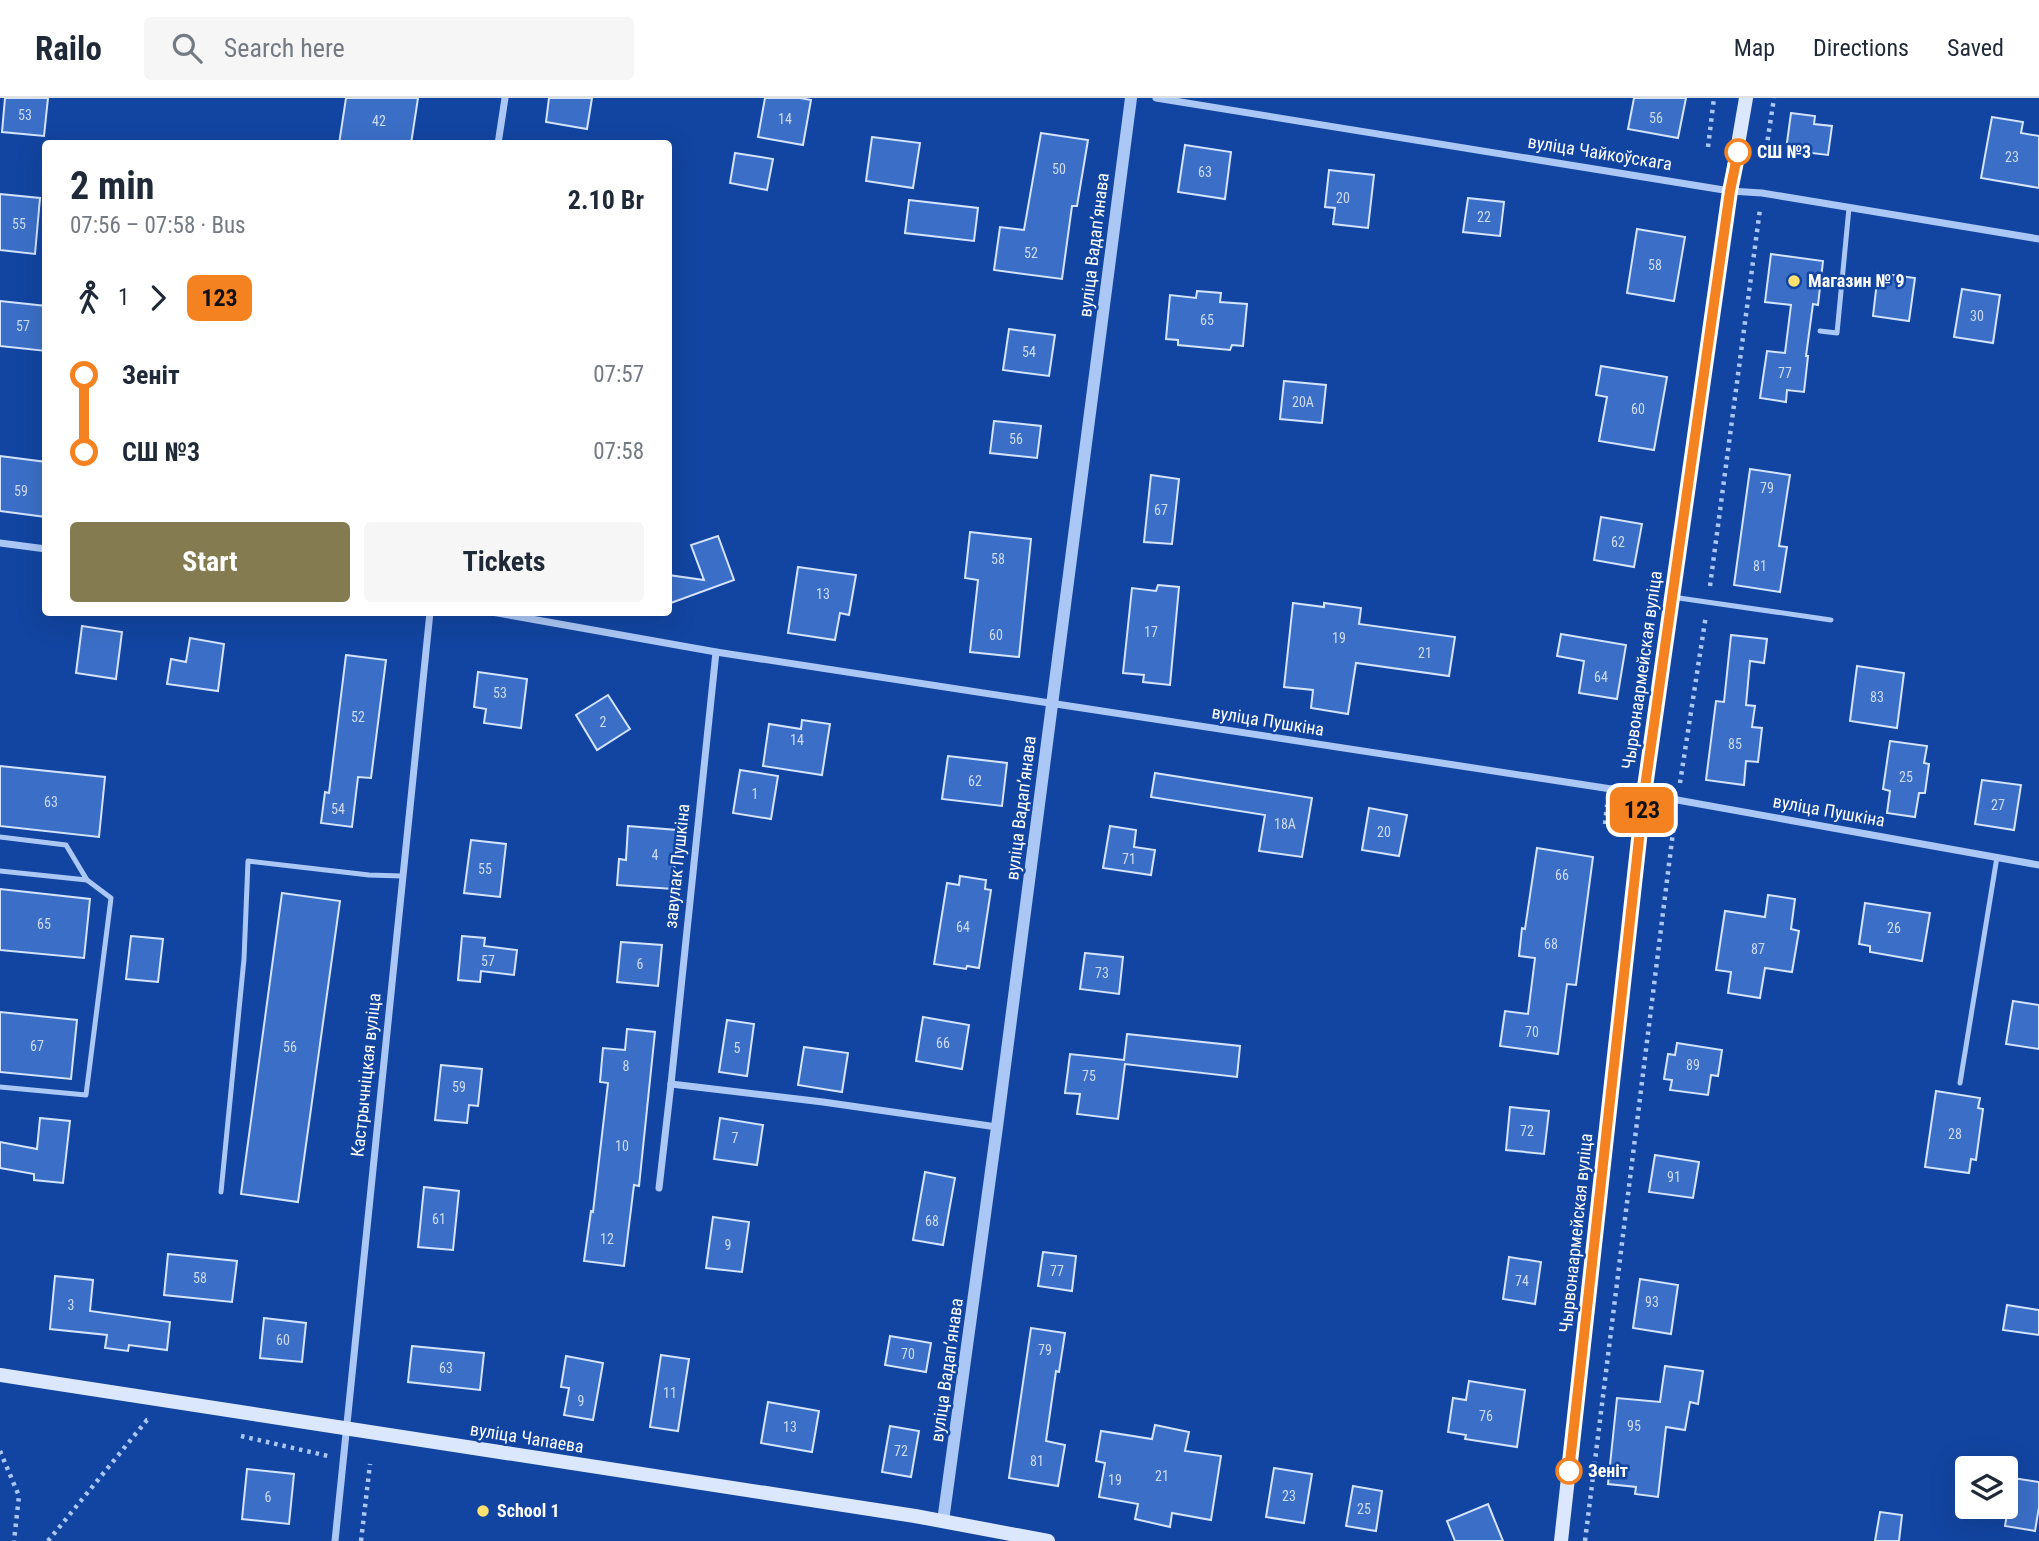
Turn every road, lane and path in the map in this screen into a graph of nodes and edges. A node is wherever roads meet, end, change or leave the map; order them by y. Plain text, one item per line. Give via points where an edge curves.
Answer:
1 (505, 98) edge
2 (1131, 98) edge
3 (1156, 98) edge
4 (1714, 98) edge
5 (1746, 98) edge
6 (1774, 98) edge
7 (499, 140) edge
8 (1708, 148) dead end
9 (1765, 157) dead end
10 (1730, 191) junction
11 (1762, 193) junction
12 (1849, 208) junction
13 (2039, 239) edge
14 (1820, 331) dead end
15 (0, 543) edge
16 (42, 549) edge
17 (1672, 597) junction
18 (1708, 602) junction
19 (430, 616) edge
20 (514, 616) edge
21 (1831, 621) dead end
22 (716, 652) junction
23 (1052, 704) junction
24 (1681, 782) dead end
25 (1644, 794) junction
26 (1673, 834) dead end
27 (0, 837) edge
28 (1997, 857) junction
29 (2039, 864) edge
30 (0, 872) edge
31 (402, 876) junction
32 (87, 880) junction
33 (1960, 1083) dead end
34 (671, 1084) junction
35 (0, 1087) edge
36 (998, 1127) junction
37 (659, 1188) dead end
38 (221, 1192) dead end
39 (0, 1375) edge
40 (160, 1422) dead end
41 (346, 1429) junction
42 (238, 1435) dead end
43 (0, 1451) edge
44 (343, 1459) junction
45 (370, 1464) dead end
46 (943, 1521) junction
47 (14, 1541) edge
48 (48, 1541) edge
49 (335, 1541) edge
50 (361, 1541) edge
51 (1048, 1541) edge
52 (1561, 1541) edge
53 (1586, 1541) edge

1 - 7 street
2 - 23 street, вуліца Вадапʼянава
3 - 10 street, вуліца Чайкоўскага
4 - 8 path
5 - 10 main road, Чырвонаармейская вуліца
6 - 9 path
10 - 11 street, вуліца Чайкоўскага
10 - 17 main road, Чырвонаармейская вуліца
11 - 12 street, вуліца Чайкоўскага
11 - 18 path
12 - 13 street, вуліца Чайкоўскага
12 - 14 lane via 1837,333
15 - 16 street
17 - 18 lane
17 - 25 main road, Чырвонаармейская вуліца
18 - 21 lane
18 - 24 path
19 - 31 street, Кастрычніцкая вуліца
20 - 22 street, вуліца Пушкіна
22 - 23 street, вуліца Пушкіна
22 - 34 street, завулак Пушкіна
23 - 25 street, вуліца Пушкіна
23 - 36 street, вуліца Вадапʼянава
25 - 28 street, вуліца Пушкіна
25 - 52 main road, Чырвонаармейская вуліца
26 - 53 path
27 - 32 lane via 66,845
28 - 29 street, вуліца Пушкіна
28 - 33 lane
30 - 32 lane
31 - 38 lane via 248,861 244,959
31 - 41 street, Кастрычніцкая вуліца
32 - 35 lane via 111,898 86,1095
34 - 36 street
34 - 37 street, завулак Пушкіна
36 - 46 street, вуліца Вадапʼянава
39 - 41 main road, вуліца Чапаева
40 - 48 path via 147,1420
41 - 44 street, Кастрычніцкая вуліца
41 - 46 main road, вуліца Чапаева
42 - 44 path
43 - 47 path via 19,1496
44 - 49 street, Кастрычніцкая вуліца
45 - 50 path
46 - 51 main road, вуліца Чапаева

